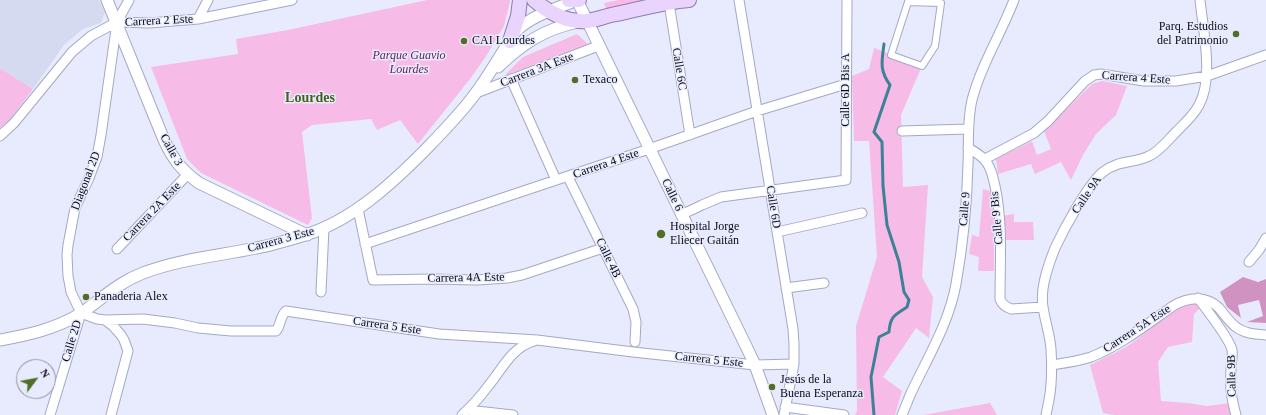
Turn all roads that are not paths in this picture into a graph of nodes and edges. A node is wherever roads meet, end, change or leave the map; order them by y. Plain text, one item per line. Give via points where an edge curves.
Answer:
1 (106, 0) edge
2 (129, 0) edge
3 (208, 0) edge
4 (292, 0) edge
5 (520, 0) edge
6 (534, 0) edge
7 (569, 0) edge
8 (578, 0) edge
9 (689, 0) edge
10 (739, 0) edge
11 (847, 0) edge
12 (1014, 0) edge
13 (1200, 0) edge
14 (908, 2) joint
15 (271, 3) edge
16 (669, 3) junction
17 (549, 11) junction
18 (198, 19) junction
19 (586, 21) junction
20 (117, 22) junction
21 (510, 41) junction
22 (598, 46) junction
23 (1266, 55) edge
24 (1207, 76) junction
25 (511, 80) junction
26 (484, 81) junction
27 (846, 84) junction
28 (476, 93) junction
29 (757, 111) junction
30 (968, 129) junction
31 (902, 131) dead end
32 (690, 135) junction
33 (0, 136) edge
34 (968, 148) junction
35 (649, 149) junction
36 (985, 159) junction
37 (187, 175) junction
38 (568, 177) junction
39 (556, 180) junction
40 (770, 190) junction
41 (358, 209) junction
42 (862, 213) dead end
43 (682, 215) junction
44 (324, 228) junction
45 (777, 232) junction
46 (307, 235) junction
47 (1266, 238) edge
48 (365, 244) junction
49 (603, 248) junction
50 (116, 249) dead end
51 (1249, 262) dead end
52 (824, 283) dead end
53 (786, 288) junction
54 (321, 292) dead end
55 (1198, 298) junction
56 (1043, 307) junction
57 (81, 313) junction
58 (105, 320) junction
59 (1266, 335) edge
60 (0, 340) edge
61 (537, 340) junction
62 (635, 342) dead end
63 (794, 364) junction
64 (755, 365) junction
65 (1052, 365) junction
66 (785, 411) edge
67 (465, 413) edge
68 (844, 414) edge
69 (50, 415) edge
70 (111, 415) edge
71 (513, 415) edge
72 (773, 415) edge
73 (902, 415) edge
74 (1046, 415) edge
75 (1236, 415) edge

1 - 20 street, Calle 3
2 - 20 street
3 - 18 street
4 - 15 street, Carrera 2 Este
5 - 21 main road
6 - 17 main road
7 - 8 main road
8 - 17 street, Carrera 3 Este
8 - 19 street, Calle 6
9 - 16 main road
10 - 29 street, Calle 6D
11 - 27 street, Calle 6D Bis A
12 - 30 street, Calle 9 via 978,78
13 - 24 street, Calle 9A
14 - 14 street via 891,55 922,66 935,46 941,3
15 - 18 street, Carrera 2 Este
16 - 19 main road
16 - 32 street, Calle 6C
17 - 19 main road via 568,19
17 - 21 street, Carrera 3 Este via 524,24
18 - 20 street, Carrera 2 Este via 149,23
19 - 22 street, Calle 6
19 - 26 street, Carrera 3 Este via 551,29 527,42
20 - 33 street, Carrera 2 Este via 90,36 72,52 14,123
20 - 37 street, Calle 3 via 164,140 174,159
20 - 57 street, Diagonal 2D via 99,146 93,168 75,208 68,245 67,266 71,292
21 - 26 street, Carrera 3 Este
22 - 25 street, Carrera 3A Este
22 - 35 street, Calle 6
23 - 24 street, Carrera 4 Este
24 - 36 street, Carrera 4 Este via 1176,81 1144,81 1094,75 1034,133
24 - 56 street, Calle 9A via 1203,97 1195,111 1158,150 1148,157 1114,165 1103,172 1090,188 1055,249 1045,280
25 - 28 street, Carrera 3A Este
25 - 39 street
26 - 28 street, Carrera 3 Este
27 - 29 street, Carrera 4 Este
27 - 40 street, Calle 6D Bis A via 846,180
28 - 41 street, Carrera 3 Este via 421,155
29 - 32 street, Carrera 4 Este
29 - 40 street, Calle 6D
30 - 31 street
30 - 34 street, Calle 9
32 - 35 street, Carrera 4 Este
34 - 36 street
34 - 73 street, Calle 9 via 965,210 956,285 944,324
35 - 38 street, Carrera 4 Este
35 - 43 street, Calle 6
36 - 56 street, Calle 9 Bis via 990,167 998,209 1000,300 1011,309
37 - 46 street, Calle 3
37 - 50 street, Carrera 2A Este
38 - 39 street, Carrera 4 Este
38 - 49 street, Calle 4B
39 - 48 street, Carrera 4 Este
40 - 43 street via 721,197
40 - 45 street, Calle 6D
41 - 44 street, Carrera 3 Este
41 - 48 street
42 - 45 street
43 - 64 street, Calle 6
44 - 46 street, Carrera 3 Este
44 - 54 street
45 - 53 street, Calle 6D
46 - 57 street, Carrera 3 Este via 257,248 155,268 118,285
47 - 51 street
48 - 49 street, Carrera 4A Este via 373,280 507,278
49 - 62 street, Calle 4B via 633,309 636,322
52 - 53 street
53 - 63 street, Calle 6D via 793,329
55 - 59 street via 1216,305 1239,330
55 - 65 street, Carrera 5A Este via 1185,300 1173,306 1129,337 1090,357
55 - 75 street, Calle 9B via 1230,345 1230,390
56 - 65 street, Calle 9A
57 - 58 street, Carrera 5 Este
57 - 60 street via 45,330
57 - 69 street, Calle 2D
58 - 61 street, Carrera 5 Este via 143,319 231,331 276,331 286,311 432,333
58 - 70 street via 121,335 128,351
61 - 64 street, Carrera 5 Este
61 - 67 street via 523,345 511,354
63 - 64 street, Carrera 5 Este
63 - 66 street, Calle 6D
64 - 72 street, Calle 6
65 - 74 street, Calle 9A
66 - 68 street
67 - 71 street

